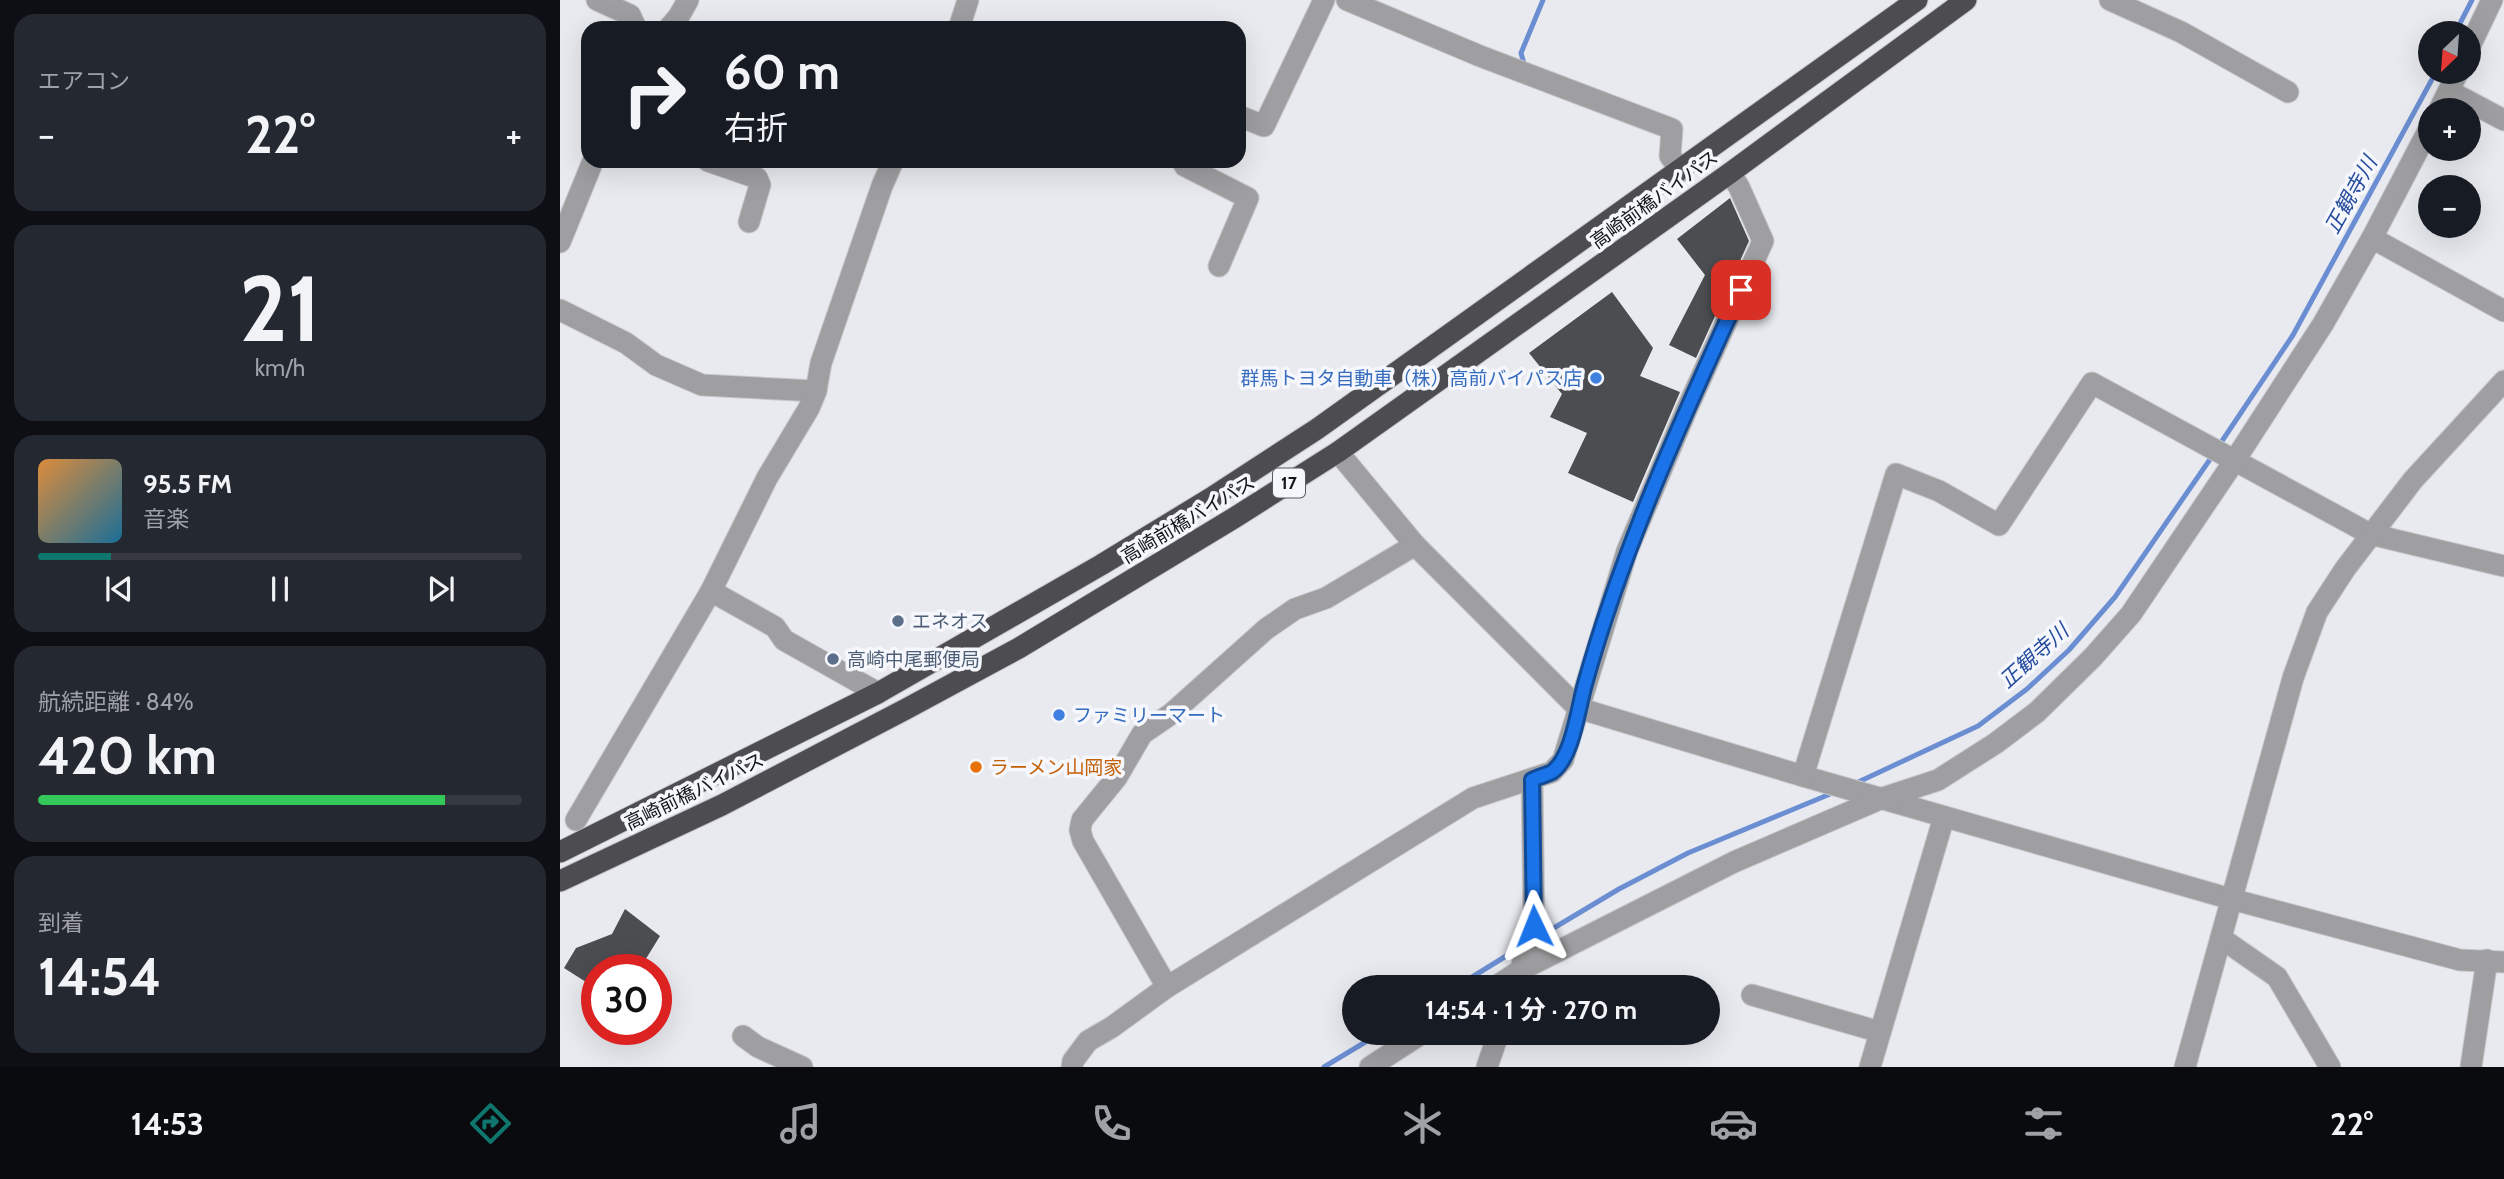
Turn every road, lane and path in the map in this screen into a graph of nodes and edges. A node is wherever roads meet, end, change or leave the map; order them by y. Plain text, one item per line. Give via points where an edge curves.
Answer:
1 (597, 0) edge
2 (688, 0) edge
3 (968, 0) edge
4 (1324, 0) edge
5 (1347, 0) edge
6 (1917, 0) edge
7 (1966, 0) edge
8 (2110, 0) edge
9 (2492, 0) edge
10 (633, 21) edge
11 (675, 21) edge
12 (961, 21) edge
13 (2482, 21) edge
14 (2457, 84) edge
15 (2288, 92) dead end
16 (1246, 119) edge
17 (2504, 120) edge
18 (2418, 150) edge
19 (590, 168) edge
20 (728, 168) edge
21 (890, 168) edge
22 (1189, 168) edge
23 (1681, 171) junction
24 (1730, 173) junction
25 (749, 222) dead end
26 (2372, 239) junction
27 (560, 242) edge
28 (1219, 266) dead end
29 (560, 310) edge
30 (2504, 311) edge
31 (2504, 381) edge
32 (816, 391) junction
33 (1338, 452) junction
34 (2235, 460) junction
35 (2370, 534) junction
36 (1415, 545) junction
37 (2504, 566) edge
38 (711, 591) junction
39 (878, 693) junction
40 (1578, 708) junction
41 (1803, 776) junction
42 (1532, 780) junction
43 (1938, 780) junction
44 (1880, 799) junction
45 (1919, 810) junction
46 (568, 817) edge
47 (1944, 817) junction
48 (583, 841) junction
49 (560, 852) edge
50 (560, 881) edge
51 (2231, 898) junction
52 (2221, 938) junction
53 (2495, 961) edge
54 (1519, 975) edge
55 (1525, 975) edge
56 (1167, 988) junction
57 (1752, 995) dead end
58 (1880, 1032) junction
59 (743, 1036) dead end
60 (1404, 1045) edge
61 (1495, 1045) edge
62 (802, 1067) edge
63 (1072, 1067) edge
64 (1370, 1067) edge
65 (1488, 1067) edge
66 (1870, 1067) edge
67 (2185, 1067) edge
68 (2330, 1067) edge
69 (2471, 1067) edge

1 - 10 street via 630,15
2 - 11 street
3 - 12 street
4 - 16 street via 1264,126
5 - 23 street via 1672,128 1670,156
6 - 23 highway, 高崎前橋バイパス / 17
7 - 24 highway, 高崎前橋バイパス / 17
8 - 15 street via 2181,32
9 - 13 street
14 - 17 street
18 - 26 street
19 - 27 street
20 - 25 street via 757,178 760,185
21 - 32 street via 821,363
22 - 28 street via 1248,198
23 - 39 highway, 高崎前橋バイパス / 17 via 1307,436 1101,565
24 - 33 highway, 高崎前橋バイパス / 17
24 - 40 street via 1763,241 1627,551
26 - 30 street
26 - 34 street
29 - 32 street via 626,343 656,365 702,385
31 - 35 street
32 - 38 street
33 - 36 street
33 - 50 highway, 高崎前橋バイパス / 17 via 1019,648 722,805
34 - 35 street
34 - 41 street via 2092,383 1999,525 1939,491 1896,474
34 - 43 street via 2131,614 2092,657 2038,712
35 - 37 street
35 - 51 street via 2317,612 2304,645
36 - 40 street
36 - 56 street via 1266,629 1142,734 1117,777 1082,820 1083,841
38 - 39 street via 775,627 784,640
38 - 46 street
39 - 48 highway, 高崎前橋バイパス / 17
40 - 41 street
40 - 42 street via 1563,760 1552,772
41 - 44 street
42 - 54 street via 1534,926
42 - 56 street via 1473,798
43 - 44 street
43 - 45 street via 1924,795
44 - 45 street
44 - 55 street via 1734,862
45 - 47 street
46 - 48 street
47 - 51 street
47 - 58 street
48 - 49 highway, 高崎前橋バイパス / 17
51 - 52 street
51 - 53 street via 2460,960
52 - 67 street
52 - 68 street via 2277,977
53 - 69 street
56 - 63 street via 1088,1041
57 - 58 street
58 - 66 street
59 - 62 street
60 - 64 street
61 - 65 street

